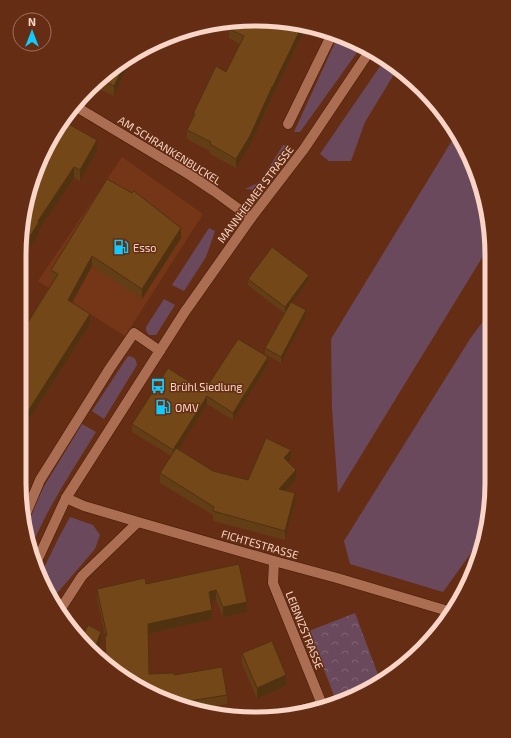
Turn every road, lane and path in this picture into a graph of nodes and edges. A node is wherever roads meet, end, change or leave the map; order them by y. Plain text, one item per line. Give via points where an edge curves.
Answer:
1 (330, 38) edge
2 (367, 55) edge
3 (79, 109) edge
4 (288, 124) dead end
5 (251, 218) junction
6 (160, 351) junction
7 (66, 498) junction
8 (28, 509) edge
9 (138, 522) junction
10 (39, 558) edge
11 (274, 561) junction
12 (62, 606) edge
13 (446, 610) edge
14 (321, 702) edge

1 - 4 street
2 - 5 street, MANNHEIMER STRASSE via 304,149
3 - 5 street, AM SCHRANKENBUCKEL via 190,175
5 - 6 street, MANNHEIMER STRASSE
6 - 7 street, MANNHEIMER STRASSE
6 - 8 street via 134,334 40,480
7 - 9 street, FICHTESTRASSE
7 - 10 street, MANNHEIMER STRASSE
9 - 11 street, FICHTESTRASSE
9 - 12 street via 82,576
11 - 13 street, FICHTESTRASSE
11 - 14 street, LEIBNIZSTRASSE via 273,583

